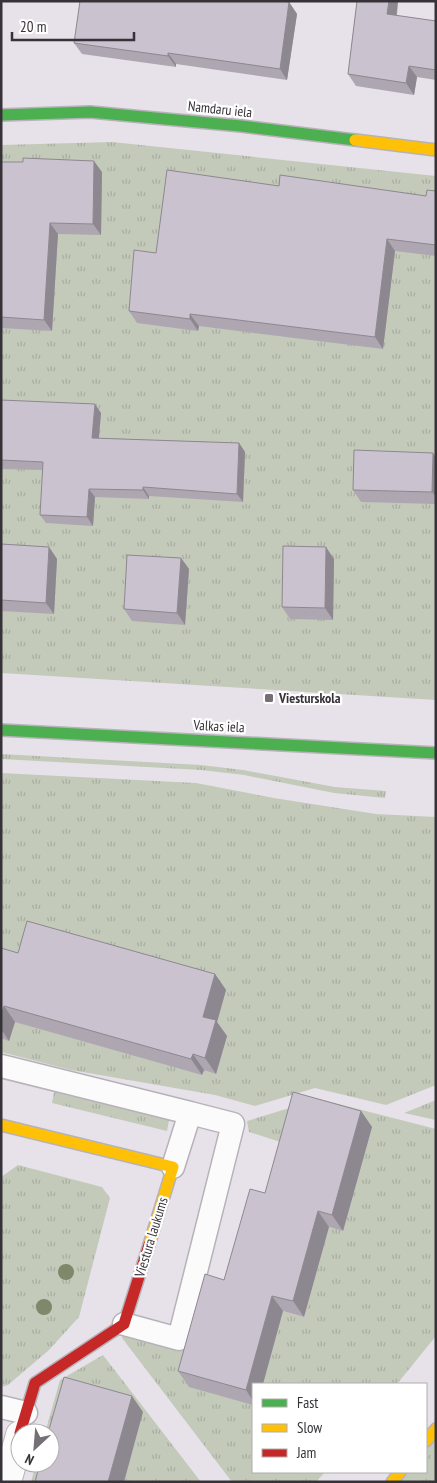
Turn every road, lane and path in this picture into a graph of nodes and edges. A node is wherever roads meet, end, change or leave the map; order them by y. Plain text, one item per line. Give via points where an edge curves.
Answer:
1 (1, 115) edge
2 (436, 150) edge
3 (1, 730) edge
4 (436, 753) edge
5 (1, 1066) edge
6 (190, 1112) junction
7 (1, 1125) edge
8 (173, 1167) junction
9 (124, 1324) junction
10 (1, 1407) edge
11 (18, 1423) edge
12 (23, 1423) edge
13 (436, 1429) edge
14 (427, 1440) edge

1 - 2 street, Namdaru iela via 90,112
3 - 4 street, Valkas iela
5 - 6 lane
6 - 8 lane
6 - 9 lane via 233,1124 179,1338
7 - 8 street
8 - 9 street, Viestura laukums
9 - 12 street via 35,1383
10 - 11 lane
13 - 14 street

